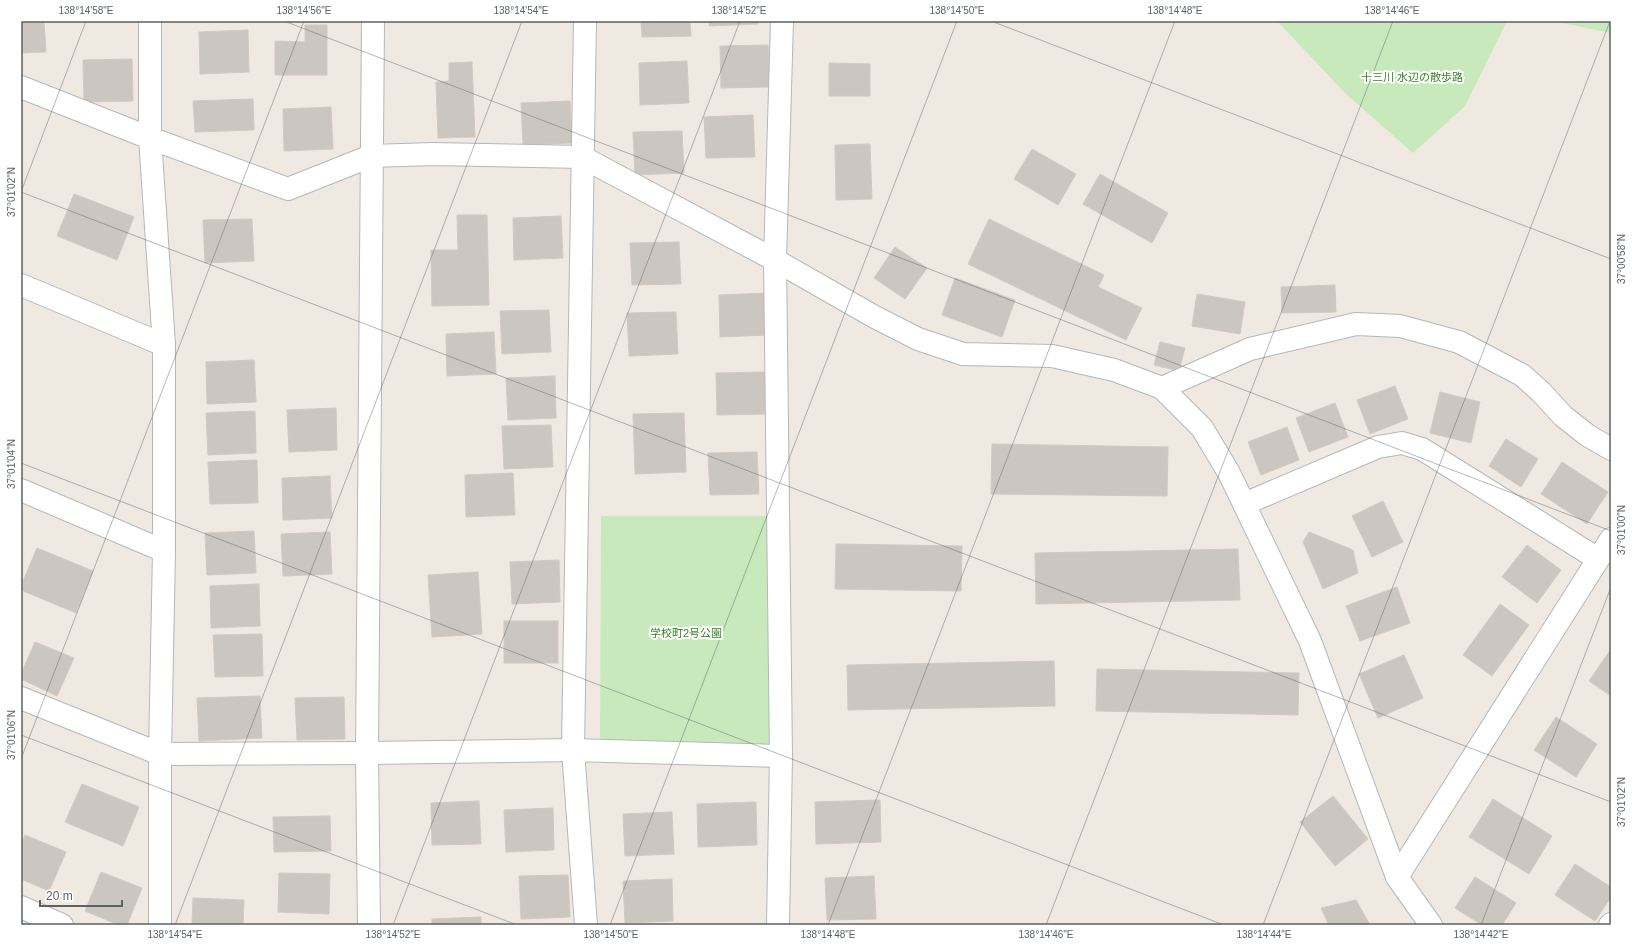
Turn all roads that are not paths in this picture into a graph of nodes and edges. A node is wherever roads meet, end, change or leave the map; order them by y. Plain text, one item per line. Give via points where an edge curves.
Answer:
1 (150, 21) edge
2 (373, 21) edge
3 (585, 21) edge
4 (782, 21) edge
5 (21, 87) edge
6 (150, 138) junction
7 (371, 156) junction
8 (582, 157) junction
9 (775, 260) junction
10 (21, 285) edge
11 (164, 345) junction
12 (1162, 388) junction
13 (1611, 449) edge
14 (21, 490) edge
15 (1244, 504) junction
16 (1611, 539) edge
17 (164, 551) junction
18 (1598, 559) junction
19 (21, 698) edge
20 (574, 750) junction
21 (367, 753) junction
22 (160, 754) junction
23 (780, 756) junction
24 (1397, 877) junction
25 (21, 907) edge
26 (62, 925) edge
27 (160, 925) edge
28 (369, 925) edge
29 (586, 925) edge
30 (778, 925) edge
31 (1430, 925) edge

1 - 6 street
2 - 7 street
3 - 8 street
4 - 9 street
5 - 6 street
6 - 7 street via 288,189
6 - 11 street
7 - 8 street via 433,154
7 - 21 street
8 - 9 street
8 - 20 street
9 - 12 street via 918,339 963,354 1052,356 1114,370
9 - 23 street
10 - 11 street
11 - 17 street
12 - 13 street via 1250,349 1356,324 1400,326 1459,342 1522,375 1542,392 1563,416 1587,435
12 - 15 street via 1202,428
14 - 17 street
15 - 18 street via 1378,447 1402,443 1422,449
15 - 24 street via 1310,641
16 - 18 street
17 - 22 street
18 - 24 street
19 - 22 street
20 - 21 street
20 - 23 street
20 - 29 street
21 - 22 street
21 - 28 street
22 - 27 street
23 - 30 street
24 - 31 street
25 - 26 street

